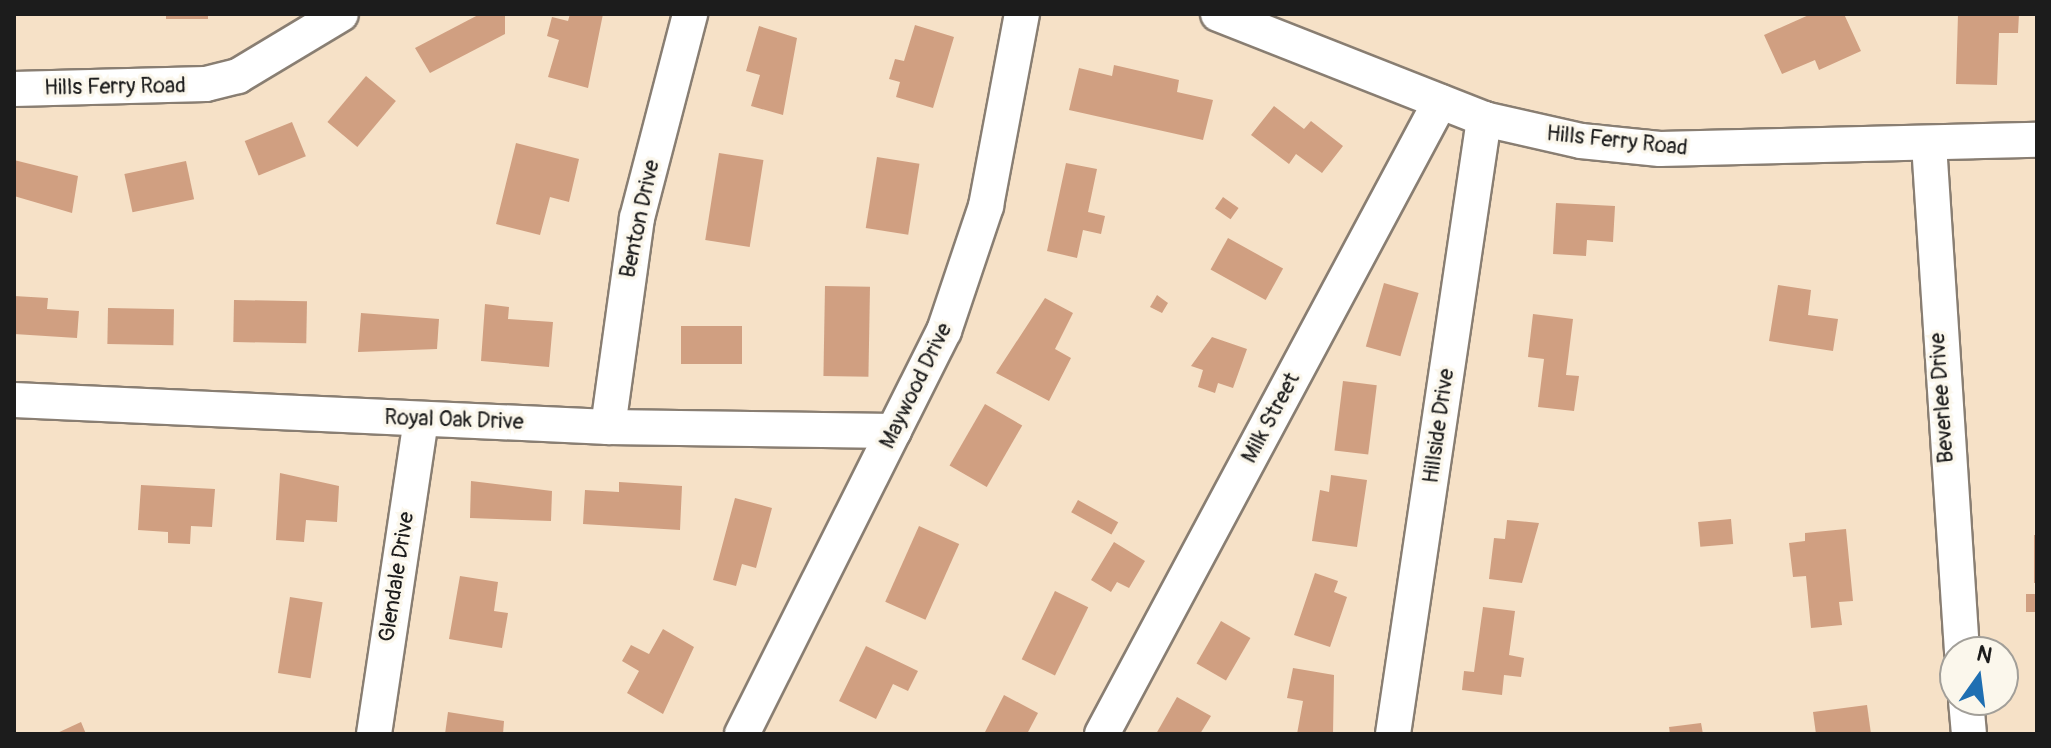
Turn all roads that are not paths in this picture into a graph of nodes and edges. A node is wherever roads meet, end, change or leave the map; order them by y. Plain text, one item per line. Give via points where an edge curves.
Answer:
1 (341, 14) edge
2 (690, 14) edge
3 (1022, 14) edge
4 (1218, 14) edge
5 (14, 89) edge
6 (1440, 102) junction
7 (1484, 119) junction
8 (2037, 140) edge
9 (1929, 144) junction
10 (14, 400) edge
11 (421, 419) junction
12 (608, 427) junction
13 (894, 431) junction
14 (1961, 636) edge
15 (374, 734) edge
16 (742, 734) edge
17 (1102, 734) edge
18 (1393, 734) edge

1 - 5 street, Hills Ferry Road via 238,76 206,84
2 - 12 street, Benton Drive via 637,218
3 - 13 street, Maywood Drive via 968,269
4 - 6 street, Hills Ferry Road
6 - 7 street, Hills Ferry Road
6 - 17 street, Milk Street
7 - 9 street, Hills Ferry Road via 1660,149
7 - 18 street, Hillside Drive
8 - 9 street, Hills Ferry Road
9 - 14 street, Beverlee Drive
10 - 11 street, Royal Oak Drive
11 - 12 street, Royal Oak Drive
11 - 15 street, Glendale Drive
12 - 13 street, Royal Oak Drive
13 - 16 street, Maywood Drive

